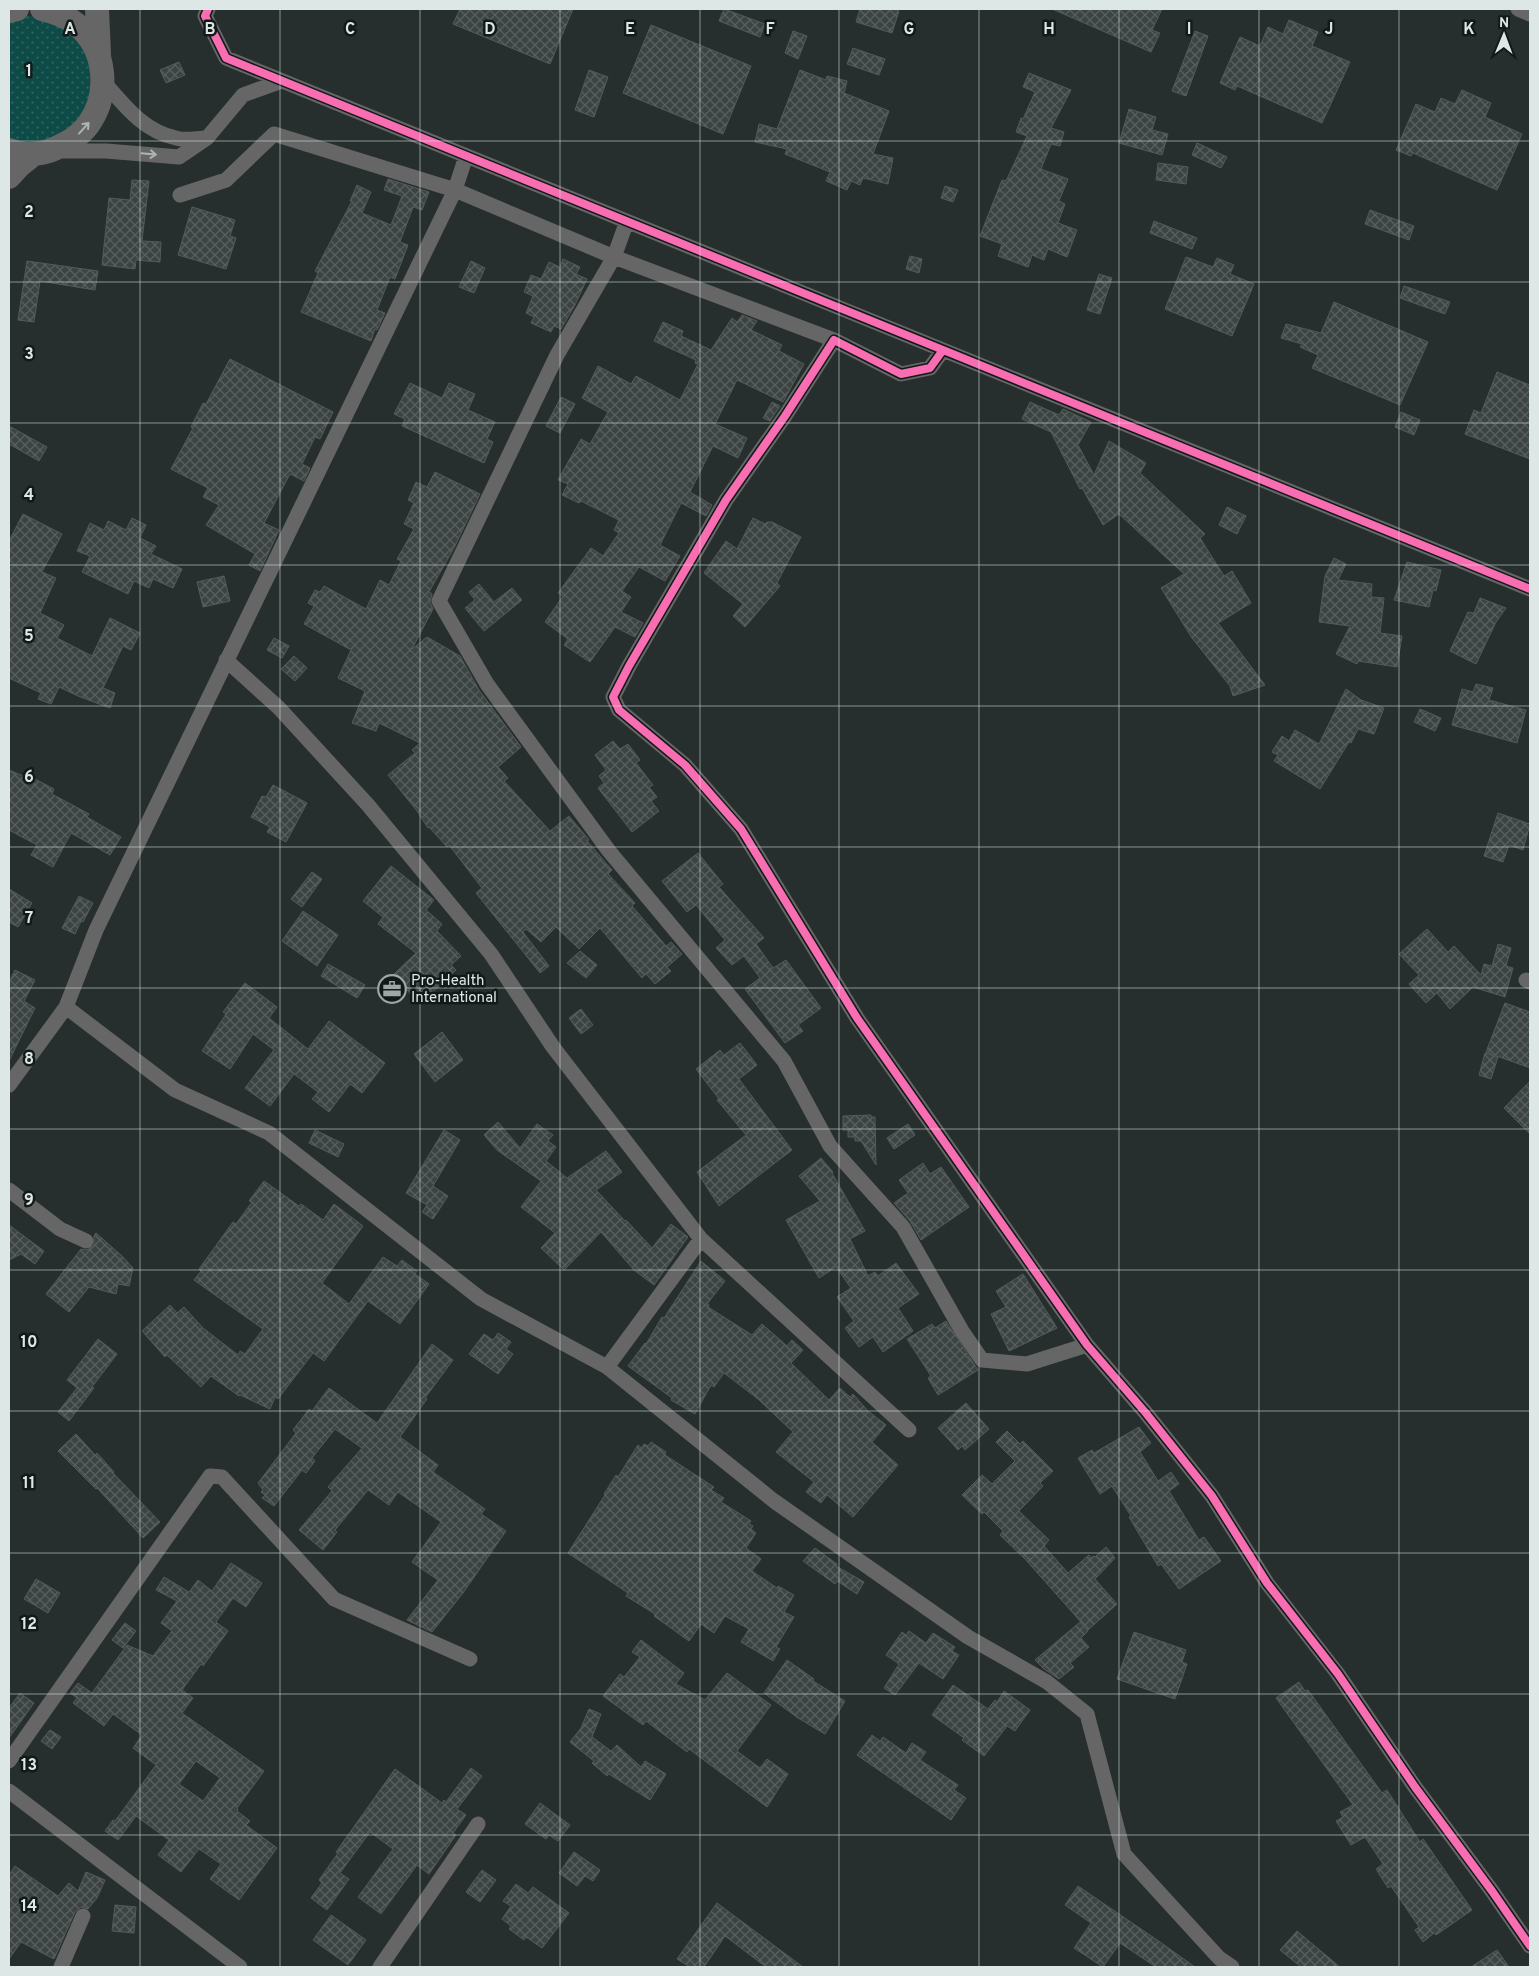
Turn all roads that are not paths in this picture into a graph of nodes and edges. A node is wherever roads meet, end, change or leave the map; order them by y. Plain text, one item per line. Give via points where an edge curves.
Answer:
1 (17, 9) edge
2 (42, 9) edge
3 (97, 9) edge
4 (208, 9) edge
5 (1518, 9) edge
6 (9, 11) edge
7 (1530, 14) edge
8 (100, 58) junction
9 (104, 81) junction
10 (282, 81) junction
11 (207, 138) junction
12 (9, 150) edge
13 (41, 153) junction
14 (466, 156) junction
15 (9, 177) edge
16 (455, 190) junction
17 (180, 195) dead end
18 (627, 222) junction
19 (614, 257) junction
20 (834, 340) junction
21 (943, 350) junction
22 (1530, 589) edge
23 (226, 660) junction
24 (66, 1007) junction
25 (9, 1085) edge
26 (9, 1190) edge
27 (702, 1239) junction
28 (86, 1241) dead end
29 (1087, 1345) junction
30 (607, 1367) junction
31 (909, 1430) dead end
32 (470, 1659) dead end
33 (9, 1761) edge
34 (9, 1791) edge
35 (478, 1824) dead end
36 (83, 1916) dead end
37 (1530, 1946) edge
38 (61, 1967) edge
39 (240, 1967) edge
40 (380, 1967) edge
41 (1232, 1967) edge

1 - 6 main road
2 - 8 main road via 60,14 77,25 91,40
3 - 8 main road
4 - 10 street via 205,16 226,58
5 - 7 street
8 - 9 main road
9 - 11 street via 135,118 156,132 178,139
13 -> 9 main road via 70,142 88,126 99,105
10 - 11 street via 243,95
10 - 14 street
13 -> 11 street via 106,151 179,157
12 - 13 main road
13 - 15 main road via 18,166
14 - 16 street
14 - 18 street
16 - 17 street via 274,134 226,180
16 - 19 street
16 - 23 street
18 - 19 street
18 - 21 street
19 - 20 street
19 - 29 street via 557,355 438,601 487,684 609,850 784,1061 830,1146 903,1227 982,1360 1027,1364
20 - 21 street via 901,374 930,368
20 - 29 street via 726,500 613,697 619,710 685,765 740,829 857,1018
21 - 22 street
23 - 24 street via 96,930
23 - 27 street via 279,708 368,805 491,954 552,1047
24 - 25 street
24 - 30 street via 175,1090 269,1133 481,1299
26 - 28 street via 60,1229
27 - 30 street
27 - 31 street
29 - 37 street via 1212,1496 1267,1583 1338,1674
30 - 41 street via 774,1501 968,1637 1047,1682 1087,1714 1124,1854 1219,1958
32 - 33 street via 334,1599 222,1477 210,1476
34 - 39 street
35 - 40 street
36 - 38 street

